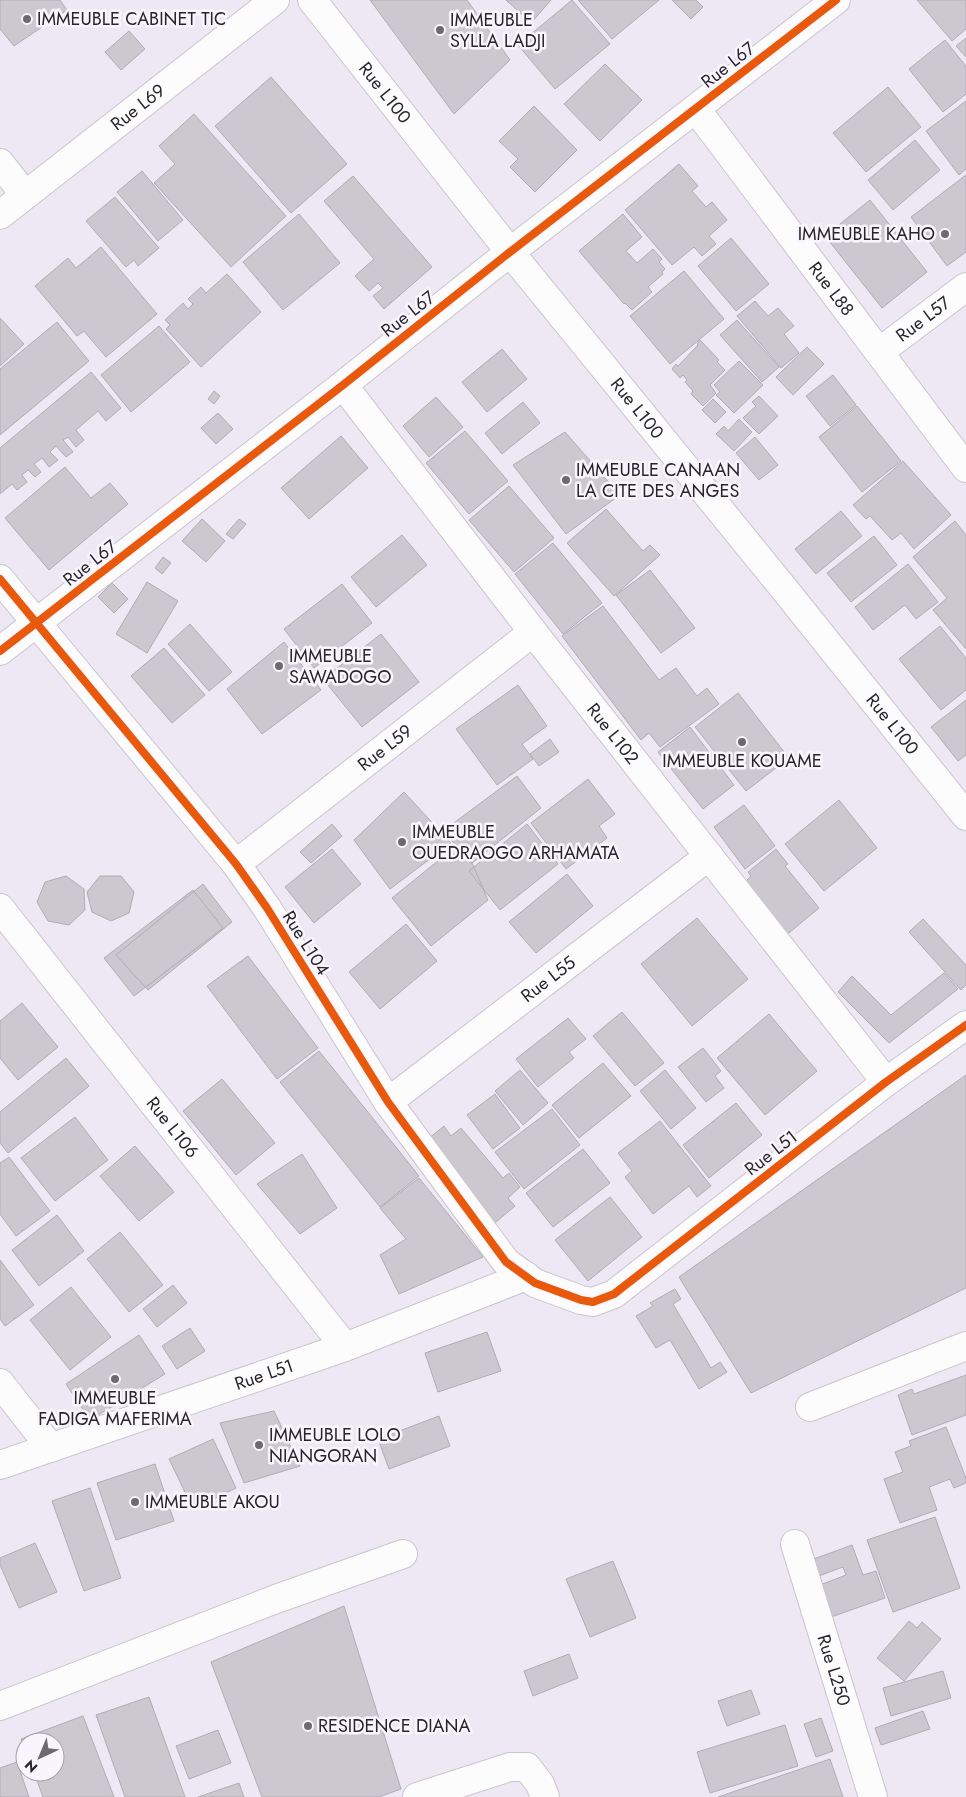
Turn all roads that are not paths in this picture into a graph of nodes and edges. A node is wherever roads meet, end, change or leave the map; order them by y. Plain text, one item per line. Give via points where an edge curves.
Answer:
1 (275, 0) edge
2 (312, 0) edge
3 (836, 0) edge
4 (696, 109) junction
5 (0, 163) edge
6 (26, 195) junction
7 (0, 215) edge
8 (510, 252) junction
9 (966, 287) edge
10 (879, 352) junction
11 (342, 385) junction
12 (966, 468) edge
13 (0, 579) edge
14 (36, 624) junction
15 (533, 632) junction
16 (0, 651) edge
17 (966, 816) edge
18 (709, 856) junction
19 (236, 864) junction
20 (0, 908) edge
21 (966, 1025) edge
22 (886, 1082) junction
23 (388, 1102) junction
24 (526, 1276) junction
25 (593, 1302) joint
26 (966, 1346) edge
27 (345, 1347) junction
28 (0, 1383) edge
29 (810, 1407) dead end
30 (51, 1448) junction
31 (0, 1465) edge
32 (795, 1544) dead end
33 (402, 1554) dead end
34 (0, 1706) edge
35 (416, 1797) edge
36 (545, 1797) edge
37 (873, 1797) edge

1 - 6 street, Rue L69
2 - 8 street, Rue L100
3 - 4 street, Rue L67
4 - 8 street, Rue L67
4 - 10 street, Rue L88
5 - 6 street
6 - 7 street, Rue L69
8 - 11 street, Rue L67
8 - 17 street, Rue L100
9 - 10 street, Rue L57
10 - 12 street, Rue L88
11 - 14 street, Rue L67
11 - 15 street, Rue L102
13 - 14 street, Rue L104
14 - 16 street, Rue L67
14 - 19 street, Rue L104
15 - 18 street, Rue L102
15 - 19 street, Rue L59
18 - 22 street, Rue L102
18 - 23 street, Rue L55
19 - 23 street, Rue L104
20 - 27 street, Rue L106
21 - 22 street, Rue L51
22 - 25 street, Rue L51 via 614,1294
23 - 24 street, Rue L104 via 506,1262
24 - 25 street, Rue L104 via 535,1283
24 - 27 street, Rue L51
26 - 29 street
27 - 30 street, Rue L51
28 - 30 street
30 - 31 street, Rue L51
32 - 37 street, Rue L250
33 - 34 street
35 - 36 street via 510,1767 527,1768 540,1784

